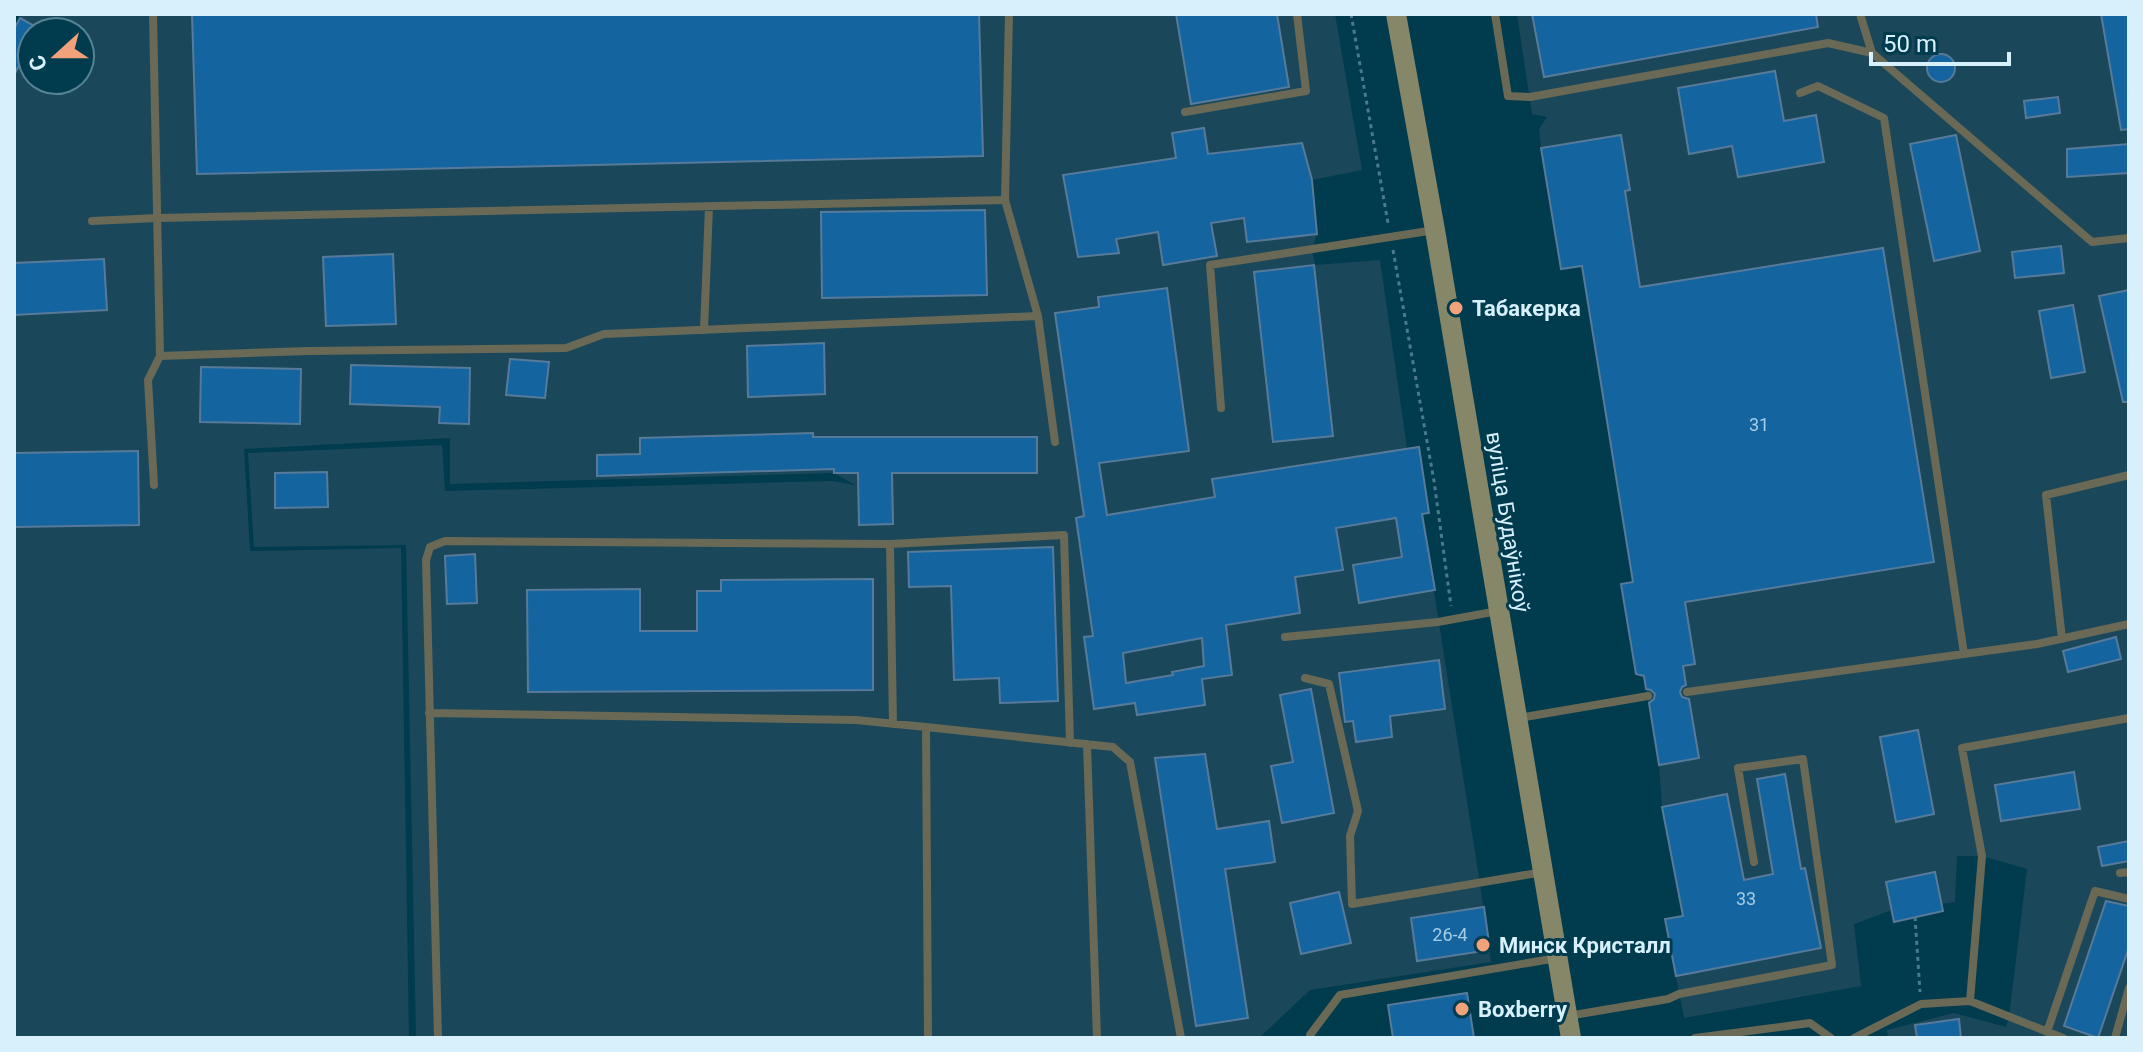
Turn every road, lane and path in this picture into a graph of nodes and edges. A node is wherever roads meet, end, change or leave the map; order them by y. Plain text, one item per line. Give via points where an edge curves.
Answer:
1 (153, 14) edge
2 (1009, 14) edge
3 (1297, 14) edge
4 (1351, 14) edge
5 (1396, 14) edge
6 (1495, 14) edge
7 (1860, 14) edge
8 (1872, 53) junction
9 (1800, 93) dead end
10 (1185, 112) dead end
11 (1005, 200) junction
12 (709, 207) junction
13 (158, 218) junction
14 (92, 221) dead end
15 (1435, 230) junction
16 (1390, 238) junction
17 (2129, 238) edge
18 (1038, 316) junction
19 (704, 330) junction
20 (160, 356) junction
21 (1221, 408) dead end
22 (1055, 442) dead end
23 (2129, 475) edge
24 (154, 485) dead end
25 (890, 544) junction
26 (1499, 611) junction
27 (1453, 619) junction
28 (2129, 624) edge
29 (1285, 637) dead end
30 (2062, 639) junction
31 (1964, 654) junction
32 (1305, 678) dead end
33 (1687, 692) dead end
34 (1648, 696) dead end
35 (429, 713) junction
36 (1518, 718) junction
37 (2129, 718) edge
38 (893, 724) junction
39 (926, 727) junction
40 (1070, 743) junction
41 (1087, 744) junction
42 (1754, 862) dead end
43 (1543, 872) junction
44 (2129, 899) edge
45 (1915, 917) dead end
46 (1558, 957) junction
47 (2129, 988) edge
48 (1970, 1001) junction
49 (1921, 1004) junction
50 (1567, 1016) junction
51 (2047, 1032) junction
52 (438, 1038) edge
53 (928, 1038) edge
54 (1097, 1038) edge
55 (1181, 1038) edge
56 (1310, 1038) edge
57 (1571, 1038) edge
58 (1695, 1038) edge
59 (1831, 1038) edge
60 (1854, 1038) edge
61 (2063, 1038) edge
62 (2115, 1038) edge

1 - 13 lane
2 - 11 lane
3 - 10 lane via 1306,91
4 - 16 path
5 - 15 main road, вуліца Будаўнікоў
6 - 8 lane via 1508,96 1530,97 1828,43
7 - 8 lane
8 - 17 lane via 2092,242
9 - 31 lane via 1818,86 1884,118
11 - 12 lane
11 - 18 lane
12 - 13 lane
12 - 19 lane
13 - 14 lane
13 - 20 lane
15 - 16 lane
15 - 26 main road, вуліца Будаўнікоў
16 - 21 lane via 1210,265
16 - 27 path
18 - 19 lane
18 - 22 lane
19 - 20 lane via 604,334 566,348
20 - 24 lane via 148,380
23 - 30 lane via 2046,495
25 - 35 lane via 445,541 430,547 426,560
25 - 38 lane
25 - 40 lane via 1064,535
26 - 27 lane
26 - 36 main road, вуліца Будаўнікоў
27 - 29 lane
28 - 30 lane
30 - 31 lane
31 - 33 lane
32 - 43 lane via 1329,684 1358,811 1350,836 1352,904
34 - 36 lane
35 - 38 lane
35 - 52 lane
36 - 43 main road, вуліца Будаўнікоў
37 - 48 lane via 1962,748 1982,856
38 - 39 lane
39 - 40 lane
39 - 53 lane
40 - 41 lane
41 - 54 lane
41 - 55 lane via 1113,747 1130,762
42 - 50 lane via 1738,768 1803,759 1832,965
43 - 46 main road, вуліца Будаўнікоў
44 - 51 lane via 2095,891
45 - 49 path
46 - 50 main road, вуліца Будаўнікоў
46 - 56 lane via 1340,995
47 - 62 lane
48 - 49 lane
48 - 51 lane
49 - 60 lane
50 - 57 main road, вуліца Будаўнікоў
51 - 61 lane
58 - 59 lane via 1810,1023

